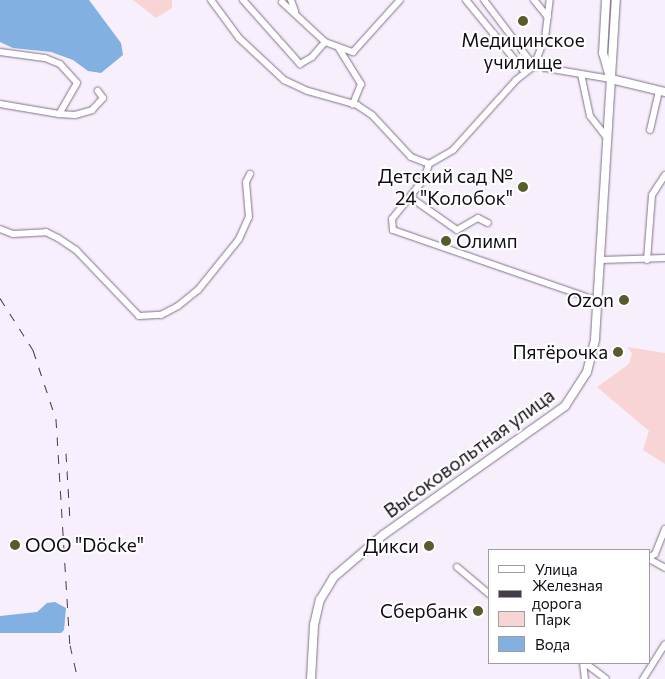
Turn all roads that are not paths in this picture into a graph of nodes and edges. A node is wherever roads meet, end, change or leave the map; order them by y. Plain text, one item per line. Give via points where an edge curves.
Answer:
1 (211, 0) edge
2 (243, 0) edge
3 (291, 0) edge
4 (400, 0) edge
5 (466, 0) edge
6 (484, 0) edge
7 (534, 0) edge
8 (550, 0) edge
9 (606, 0) edge
10 (616, 0) edge
11 (282, 2) dead end
12 (548, 17) junction
13 (303, 22) junction
14 (325, 42) junction
15 (338, 46) junction
16 (0, 52) edge
17 (534, 66) junction
18 (524, 72) junction
19 (581, 74) junction
20 (611, 79) junction
21 (98, 91) dead end
22 (662, 91) edge
23 (0, 104) edge
24 (353, 104) junction
25 (59, 114) junction
26 (650, 130) dead end
27 (608, 139) junction
28 (429, 164) junction
29 (250, 174) dead end
30 (665, 175) edge
31 (663, 183) edge
32 (410, 197) junction
33 (488, 223) dead end
34 (0, 229) edge
35 (665, 258) edge
36 (601, 260) junction
37 (647, 260) junction
38 (598, 301) junction
39 (665, 529) edge
40 (650, 557) edge
41 (650, 559) edge
42 (457, 568) dead end
43 (665, 568) edge
44 (488, 593) edge
45 (665, 644) edge
46 (584, 664) edge
47 (585, 664) edge
48 (311, 679) edge
49 (585, 679) edge
50 (606, 679) edge
51 (643, 679) edge

1 - 24 street via 239,38 284,80 308,91
2 - 14 street via 300,64 312,57
3 - 13 street
4 - 15 street via 353,52
5 - 18 street
6 - 17 street
7 - 12 street
8 - 12 street
9 - 20 main road, Высоковольтная улица via 604,53
10 - 20 main road, Высоковольтная улица
11 - 13 street
12 - 17 street via 545,38
13 - 14 street
14 - 15 street
15 - 24 street via 362,84
16 - 25 street via 45,58 60,64 74,77 76,87
17 - 18 street
17 - 19 street
18 - 28 street via 453,150
19 - 20 street
19 - 27 street via 590,116
20 - 22 main road
20 - 27 main road, Высоковольтная улица
21 - 25 street via 103,98 92,110 75,115
22 - 26 street
23 - 25 street
24 - 28 street via 372,115 411,157
27 - 36 main road, Высоковольтная улица
28 - 32 street via 424,179
29 - 34 street via 246,182 249,218 239,239 193,295 161,315 139,316 76,250 58,238 46,232 13,234
30 - 31 street
31 - 37 street via 652,195
32 - 33 street via 457,230 478,218
32 - 38 street via 392,220 392,228 397,232
35 - 37 street
36 - 37 street
36 - 38 main road, Высоковольтная улица
38 - 48 main road, Высоковольтная улица via 595,339 587,372 566,406 383,535 334,577 320,600 314,625
39 - 40 street via 655,554
41 - 43 street
42 - 44 street
45 - 51 street
46 - 49 street
47 - 50 street

